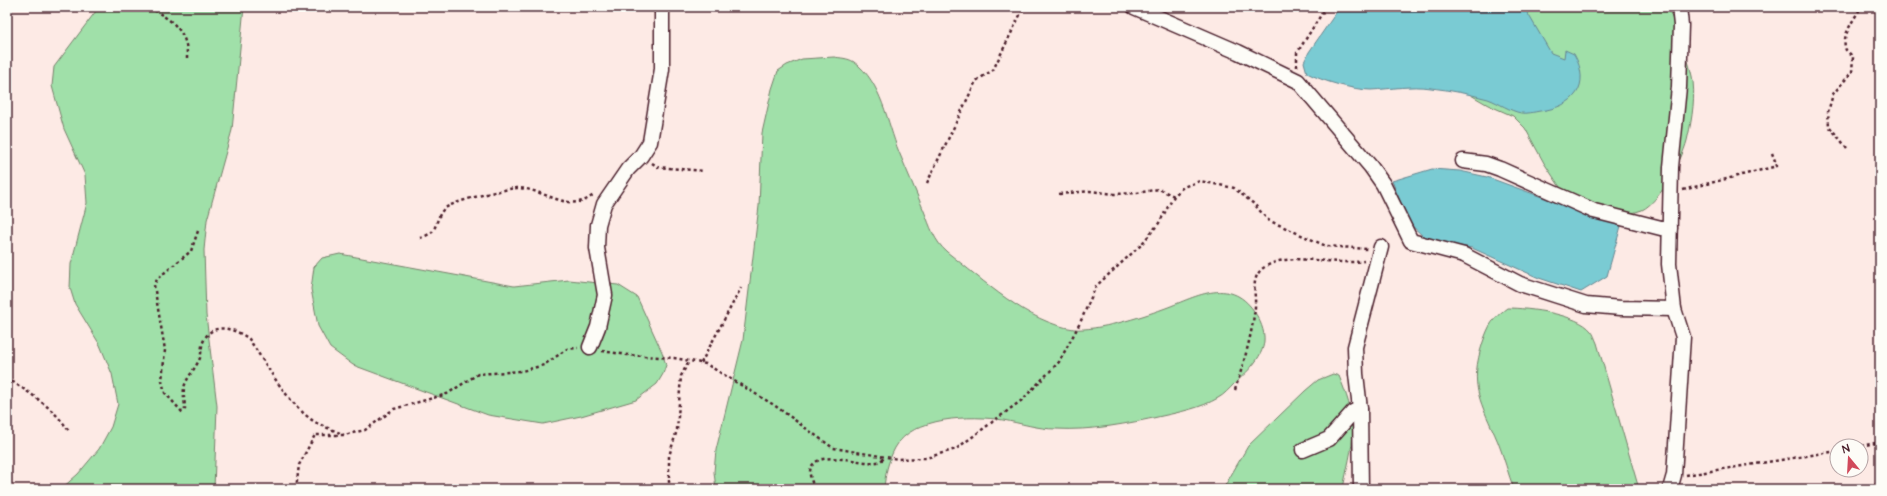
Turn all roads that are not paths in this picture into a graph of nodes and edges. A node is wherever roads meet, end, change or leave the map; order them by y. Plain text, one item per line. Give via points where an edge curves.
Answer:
1 (662, 7) edge
2 (1134, 7) edge
3 (1680, 7) edge
4 (1463, 161) dead end
5 (1670, 228) junction
6 (1379, 254) road end
7 (1674, 309) junction
8 (590, 347) road end
9 (1360, 409) junction
10 (1303, 450) dead end
11 (1361, 489) edge
12 (1670, 489) edge

1 - 8 street via 662,69 650,142 641,156 628,168 604,204 598,225 597,248 605,295 598,327
2 - 7 street via 1238,52 1298,82 1371,167 1383,184 1412,241 1464,255 1520,284 1586,305
3 - 5 street via 1679,87 1671,167
4 - 5 street via 1500,169 1594,211
5 - 7 street via 1669,264
6 - 9 street via 1355,347
7 - 12 street via 1683,337 1674,475
9 - 10 street via 1353,412 1329,439
9 - 11 street

